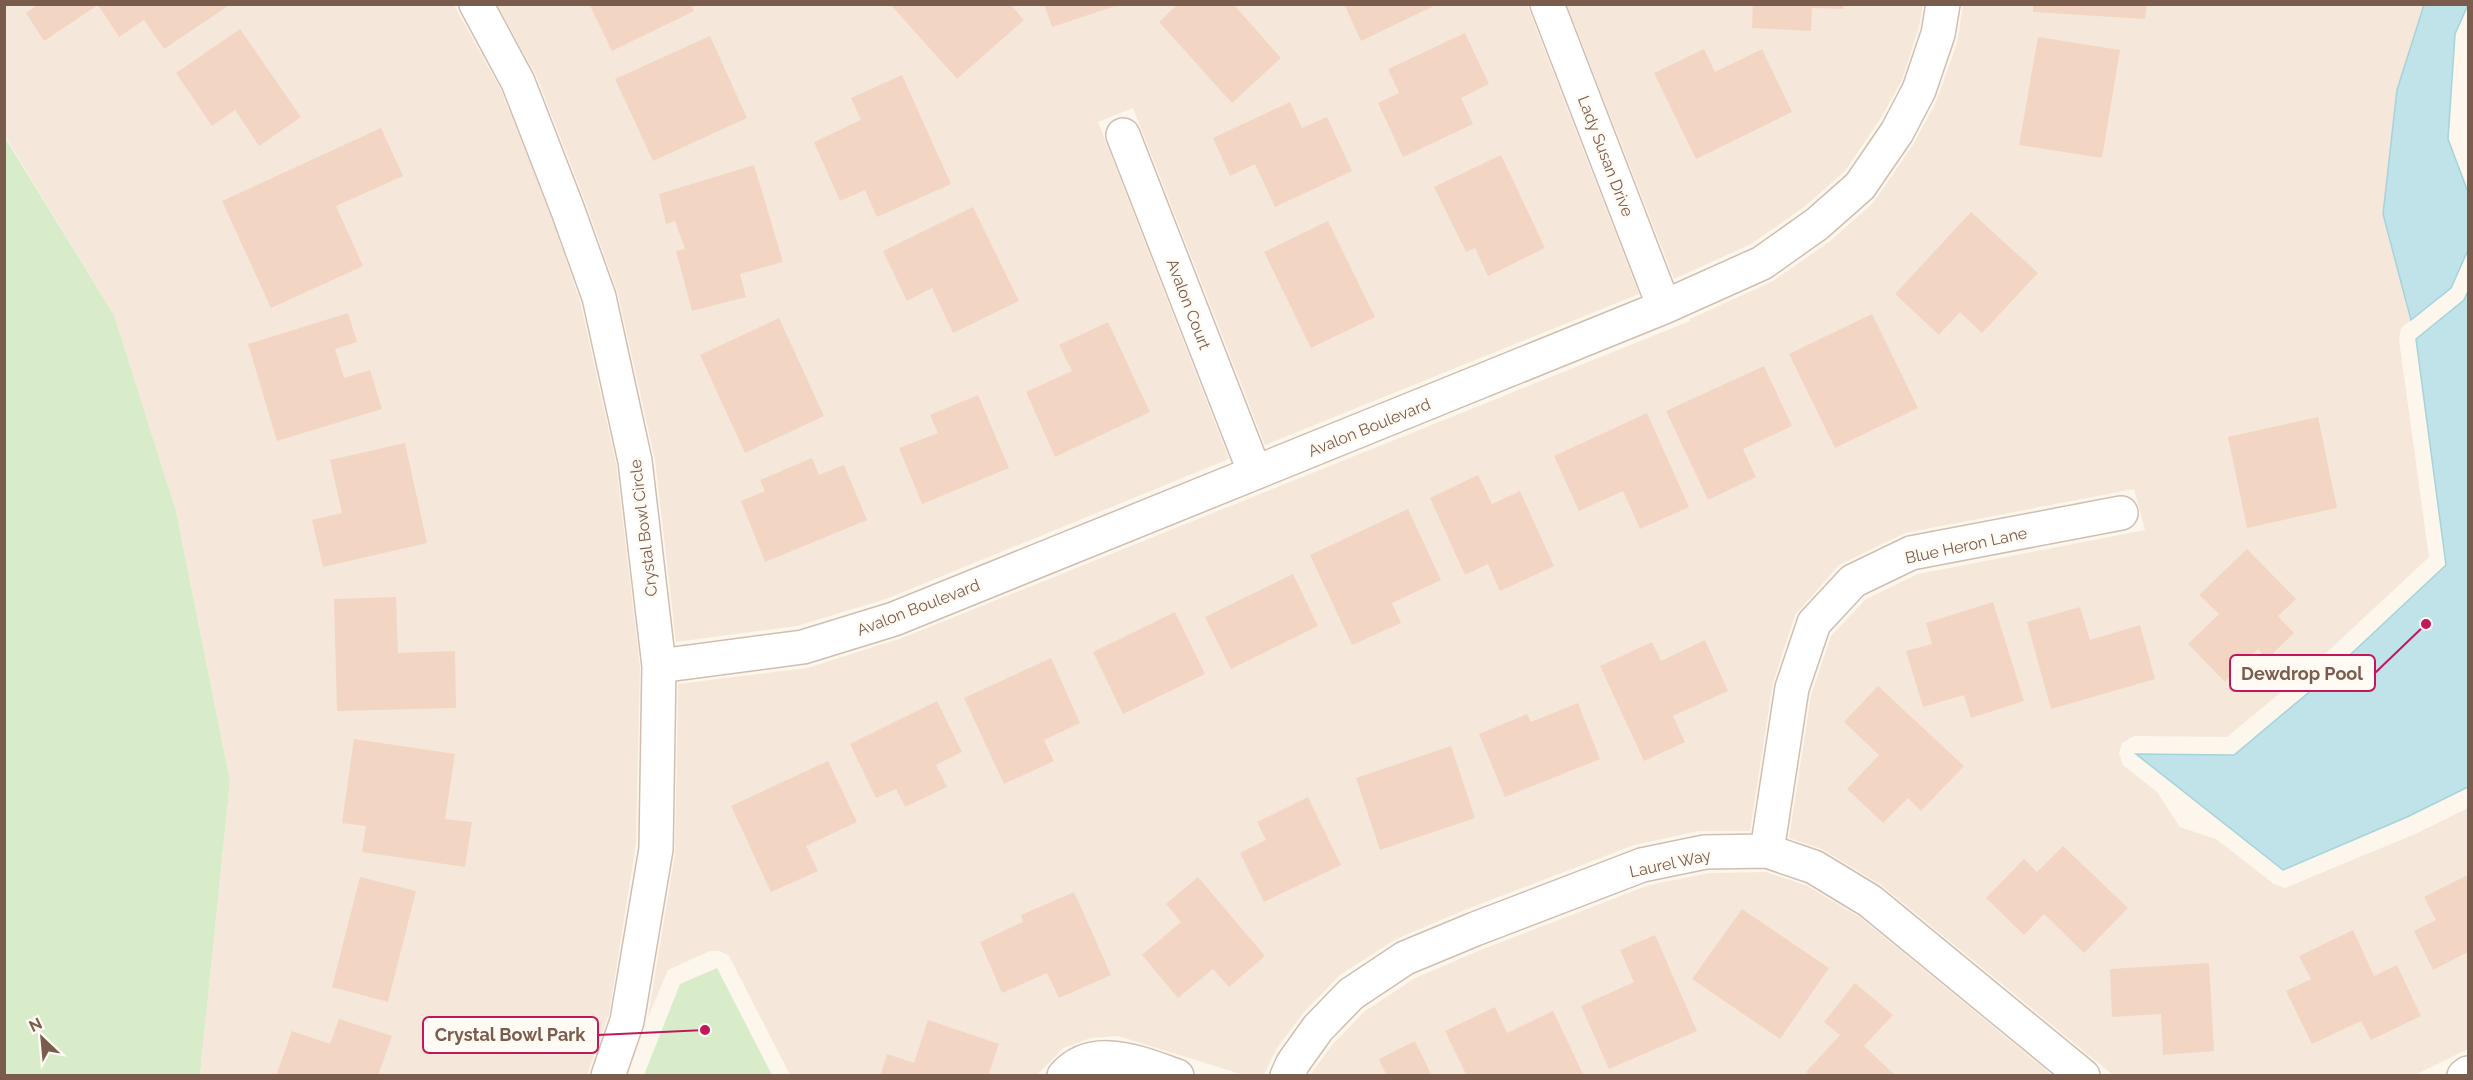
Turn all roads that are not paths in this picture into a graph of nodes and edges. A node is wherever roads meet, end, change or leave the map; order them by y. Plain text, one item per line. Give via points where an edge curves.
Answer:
1 (476, 4) edge
2 (1547, 4) edge
3 (1943, 4) edge
4 (1123, 135) dead end
5 (1664, 307) junction
6 (1255, 473) junction
7 (2121, 513) dead end
8 (659, 666) junction
9 (1767, 851) junction
10 (2469, 1073) edge
11 (608, 1076) edge
12 (1064, 1076) edge
13 (1177, 1076) edge
14 (1287, 1076) edge
15 (2082, 1076) edge
16 (2464, 1076) edge

1 - 8 street, Crystal Bowl Circle via 518,82 599,297 635,461
2 - 5 street, Lady Susan Drive
3 - 5 street, Avalon Boulevard via 1938,34 1919,90 1897,132 1860,186 1817,224 1762,263
4 - 6 street, Avalon Court
5 - 6 street, Avalon Boulevard
6 - 8 street, Avalon Boulevard via 894,619 803,647
7 - 9 street, Blue Heron Lane via 1911,553 1853,581 1814,623 1792,688
8 - 11 street, Crystal Bowl Circle via 656,849 627,1021
9 - 14 street, Laurel Way via 1705,852 1642,866 1405,958 1351,994 1318,1028
9 - 15 street, Laurel Way via 1814,867 1870,901
10 - 16 street
12 - 13 street via 1071,1067 1094,1058 1121,1058

